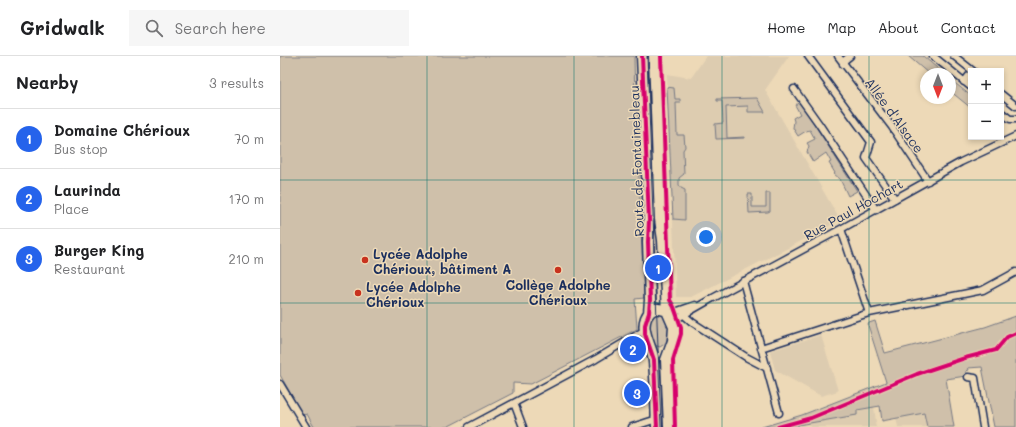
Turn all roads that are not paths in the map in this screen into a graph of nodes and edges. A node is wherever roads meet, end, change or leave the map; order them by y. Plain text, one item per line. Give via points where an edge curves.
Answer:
1 (642, 56) edge
2 (654, 56) edge
3 (808, 56) edge
4 (838, 56) edge
5 (850, 56) edge
6 (933, 56) edge
7 (954, 56) edge
8 (843, 64) junction
9 (968, 68) edge
10 (968, 77) edge
11 (964, 82) junction
12 (968, 85) edge
13 (794, 89) dead end
14 (1004, 96) edge
15 (1016, 106) edge
16 (1004, 114) edge
17 (1016, 119) edge
18 (1016, 136) edge
19 (928, 181) junction
20 (895, 199) junction
21 (876, 210) junction
22 (841, 230) junction
23 (1016, 272) edge
24 (743, 281) junction
25 (702, 304) junction
26 (668, 312) junction
27 (649, 313) junction
28 (869, 314) junction
29 (684, 315) junction
30 (673, 323) junction
31 (645, 330) junction
32 (648, 343) junction
33 (670, 346) junction
34 (616, 348) junction
35 (761, 348) junction
36 (767, 368) junction
37 (968, 377) dead end
38 (280, 384) edge
39 (514, 404) junction
40 (779, 413) dead end
41 (657, 423) edge
42 (306, 427) edge
43 (469, 427) edge
44 (524, 427) edge
45 (632, 427) edge
46 (669, 427) edge
47 (983, 427) edge

1 - 27 main road, Route de Fontainebleau via 649,220
2 - 26 main road via 660,219
3 - 20 street via 871,142 866,158
4 - 8 street, Allée d'Alsace
5 - 8 street
6 - 11 street
7 - 9 street
8 - 19 street, Allée d'Alsace via 892,127
10 - 11 street
11 - 12 street
13 - 21 street
14 - 15 street
16 - 17 street via 1010,119
18 - 19 street, Rue Paul Hochart
19 - 20 street, Rue Paul Hochart
20 - 21 street, Rue Paul Hochart
21 - 22 street, Rue Paul Hochart
22 - 24 street, Rue Paul Hochart
22 - 28 street
23 - 28 street via 983,290
24 - 25 street, Rue Paul Hochart
24 - 35 street
25 - 26 street, Rue Paul Hochart
25 - 29 street, Rue Paul Hochart
26 - 27 main road via 657,309
26 - 30 main road
27 - 31 main road
28 - 35 street
29 - 30 street, Rue Paul Hochart
29 - 36 street via 746,357
30 - 33 main road via 674,334
31 - 32 main road
31 - 34 street
32 - 33 main road via 658,351
32 - 34 street via 630,343
32 - 41 main road via 654,360
33 - 46 main road via 666,360
34 - 39 street
35 - 36 street
36 - 40 street
37 - 47 street via 975,378
38 - 42 street
39 - 43 street
39 - 44 street
41 - 45 street

